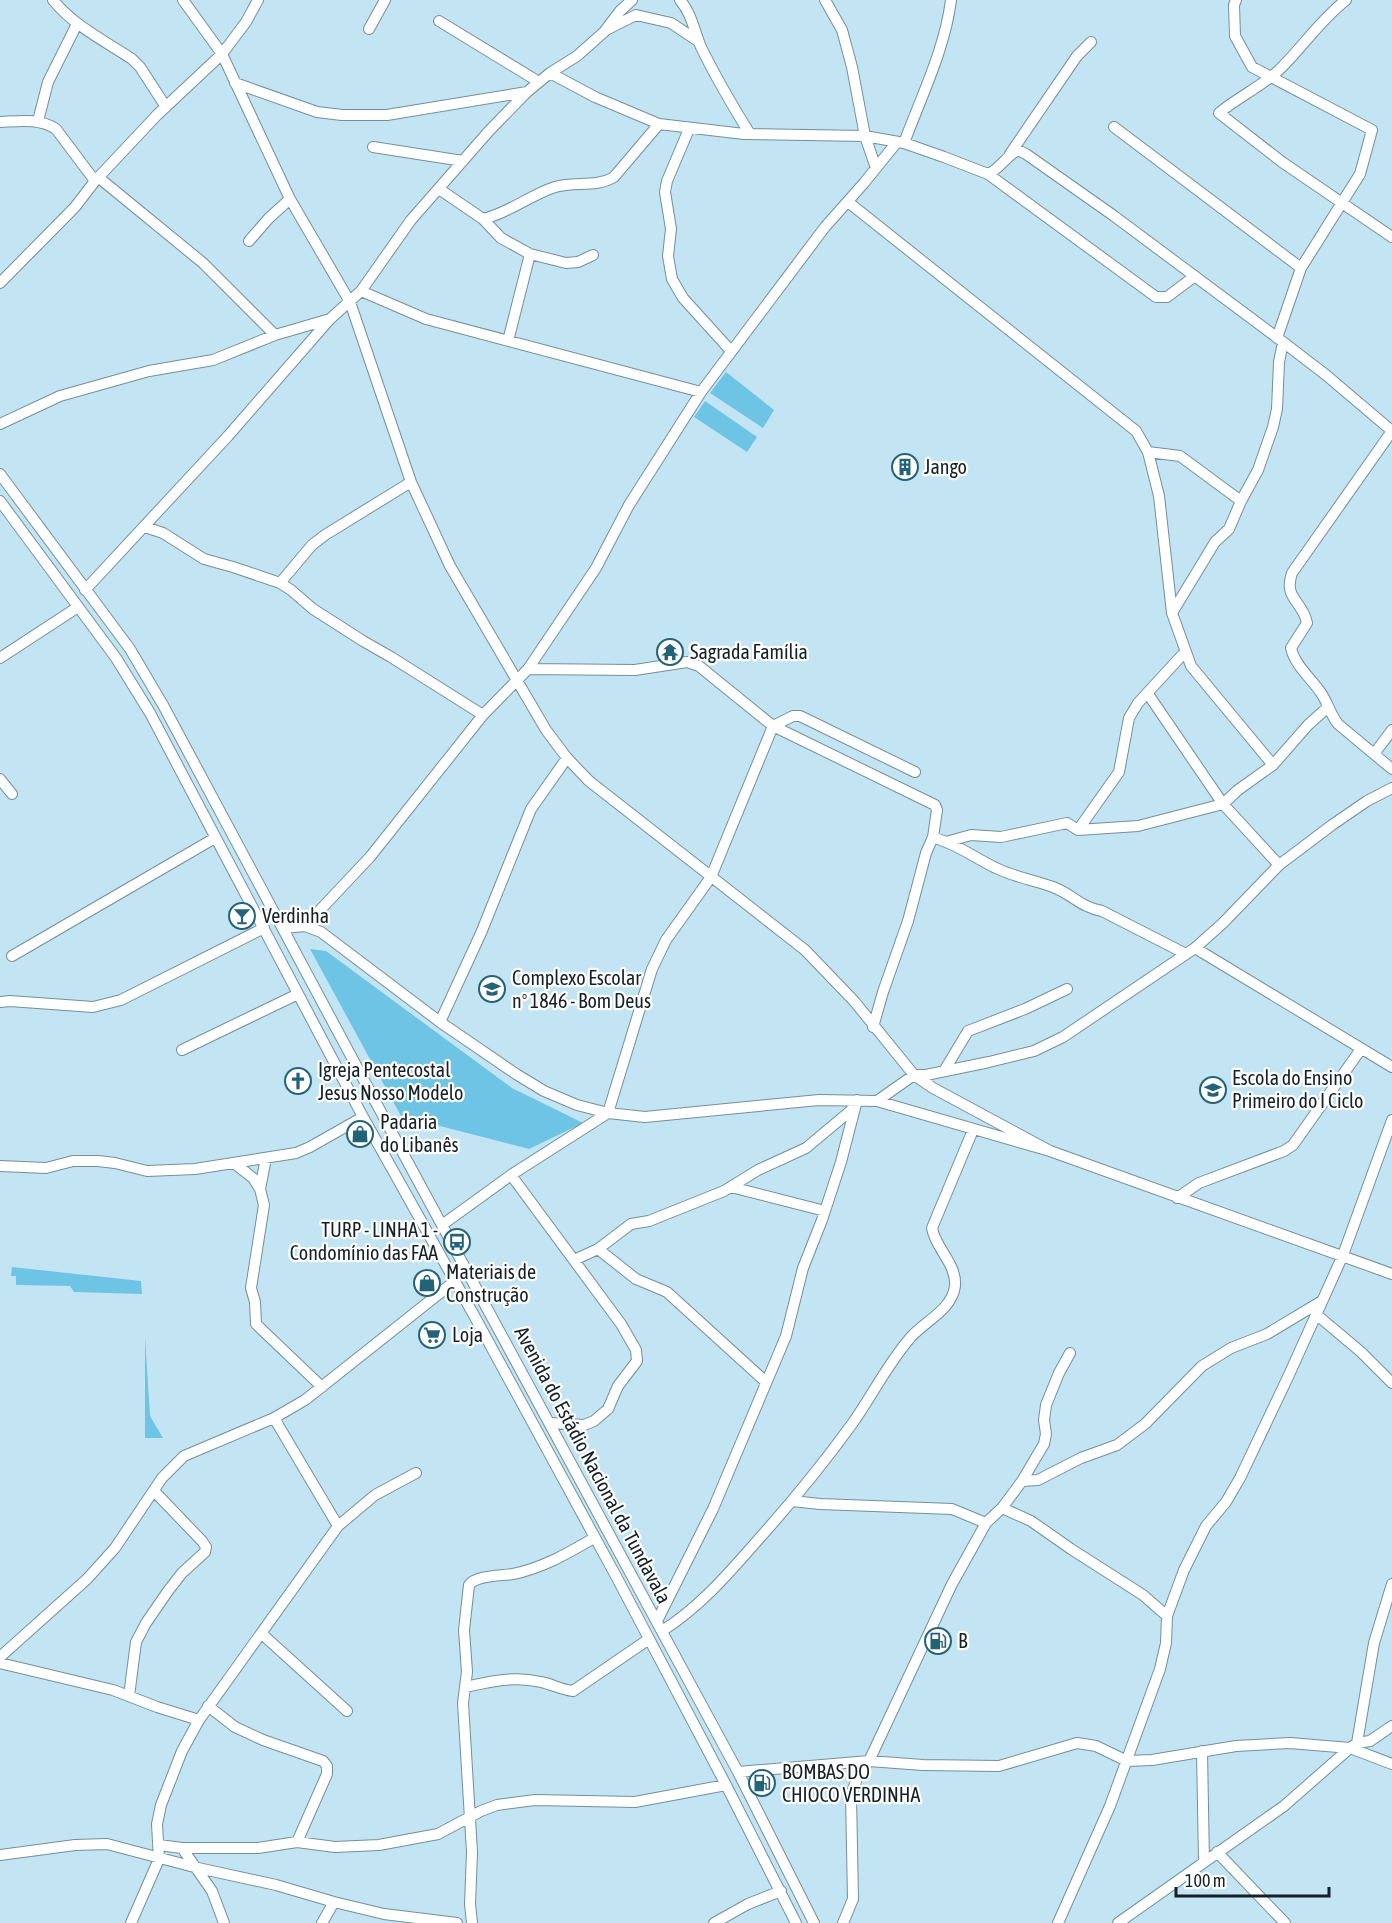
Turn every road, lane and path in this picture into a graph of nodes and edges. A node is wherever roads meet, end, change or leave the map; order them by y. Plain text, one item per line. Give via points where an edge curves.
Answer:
1 (53, 0) edge
2 (183, 0) edge
3 (258, 0) edge
4 (385, 0) edge
5 (632, 0) edge
6 (680, 0) edge
7 (825, 0) edge
8 (951, 0) edge
9 (1236, 0) edge
10 (1346, 0) edge
11 (439, 21) dead end
12 (77, 24) junction
13 (369, 29) dead end
14 (604, 32) junction
15 (698, 41) junction
16 (1091, 42) dead end
17 (222, 54) junction
18 (550, 73) junction
19 (1269, 78) junction
20 (539, 82) junction
21 (235, 84) junction
22 (527, 92) junction
23 (166, 107) junction
24 (38, 121) junction
25 (0, 122) edge
26 (659, 124) junction
27 (1113, 127) dead end
28 (688, 129) junction
29 (750, 134) junction
30 (865, 136) junction
31 (900, 142) junction
32 (373, 147) dead end
33 (1010, 154) junction
34 (463, 161) junction
35 (876, 168) junction
36 (988, 174) junction
37 (96, 179) junction
38 (438, 189) junction
39 (290, 199) junction
40 (848, 202) junction
41 (1342, 204) junction
42 (483, 219) junction
43 (1392, 237) edge
44 (249, 241) dead end
45 (531, 254) junction
46 (593, 255) dead end
47 (1301, 268) junction
48 (1195, 276) junction
49 (0, 283) edge
50 (361, 291) junction
51 (350, 302) junction
52 (330, 319) junction
53 (275, 335) junction
54 (1280, 340) junction
55 (508, 341) junction
56 (731, 351) junction
57 (700, 392) junction
58 (0, 424) edge
59 (1392, 431) edge
60 (1148, 452) junction
61 (0, 474) edge
62 (411, 482) junction
63 (0, 501) edge
64 (1241, 501) junction
65 (145, 527) junction
66 (280, 584) junction
67 (85, 590) junction
68 (78, 607) junction
69 (1172, 613) junction
70 (1185, 652) junction
71 (0, 658) edge
72 (528, 669) junction
73 (517, 680) junction
74 (1148, 694) junction
75 (1328, 707) junction
76 (483, 715) junction
77 (773, 726) junction
78 (1392, 730) edge
79 (1374, 754) junction
80 (567, 758) junction
81 (1273, 765) junction
82 (1392, 769) edge
83 (915, 772) dead end
84 (0, 778) edge
85 (1392, 788) edge
86 (12, 794) dead end
87 (1223, 804) junction
88 (1078, 830) junction
89 (933, 837) junction
90 (215, 838) junction
91 (946, 842) junction
92 (1279, 865) junction
93 (711, 877) junction
94 (305, 926) junction
95 (264, 928) junction
96 (284, 928) junction
97 (1190, 951) junction
98 (12, 956) dead end
99 (1067, 989) dead end
100 (298, 994) junction
101 (0, 1002) edge
102 (440, 1022) junction
103 (873, 1027) junction
104 (1361, 1049) junction
105 (182, 1050) dead end
106 (1392, 1067) edge
107 (944, 1071) junction
108 (914, 1075) junction
109 (877, 1101) junction
110 (856, 1103) junction
111 (608, 1113) junction
112 (363, 1117) junction
113 (1392, 1120) edge
114 (973, 1130) junction
115 (1050, 1151) junction
116 (266, 1158) junction
117 (234, 1163) junction
118 (0, 1166) edge
119 (512, 1175) junction
120 (731, 1187) junction
121 (260, 1189) junction
122 (1177, 1198) junction
123 (825, 1211) junction
124 (442, 1225) junction
125 (598, 1249) junction
126 (1343, 1255) junction
127 (574, 1260) junction
128 (1392, 1274) edge
129 (455, 1281) junction
130 (1322, 1301) junction
131 (1317, 1315) junction
132 (1070, 1353) dead end
133 (766, 1382) junction
134 (1392, 1383) edge
135 (322, 1387) junction
136 (274, 1418) junction
137 (551, 1424) junction
138 (416, 1473) dead end
139 (1022, 1481) junction
140 (154, 1491) junction
141 (792, 1501) junction
142 (1002, 1508) junction
143 (986, 1523) junction
144 (338, 1526) junction
145 (594, 1538) junction
146 (1392, 1584) edge
147 (1167, 1616) junction
148 (659, 1626) junction
149 (262, 1634) junction
150 (649, 1640) junction
151 (0, 1657) edge
152 (0, 1663) edge
153 (466, 1687) junction
154 (129, 1695) junction
155 (208, 1706) junction
156 (347, 1711) dead end
157 (199, 1720) junction
158 (1392, 1726) edge
159 (1353, 1746) junction
160 (1202, 1751) junction
161 (869, 1761) junction
162 (1127, 1761) junction
163 (1392, 1764) edge
164 (738, 1772) junction
165 (726, 1785) junction
166 (471, 1816) junction
167 (297, 1842) junction
168 (159, 1845) junction
169 (182, 1848) junction
170 (1216, 1852) junction
171 (0, 1855) edge
172 (159, 1859) junction
173 (1204, 1862) junction
174 (198, 1868) junction
175 (781, 1891) junction
176 (334, 1902) junction
177 (419, 1921) edge
178 (131, 1923) edge
179 (224, 1923) edge
180 (322, 1923) edge
181 (457, 1923) edge
182 (472, 1923) edge
183 (714, 1923) edge
184 (796, 1923) edge
185 (814, 1923) edge
186 (843, 1923) edge
187 (1058, 1923) edge
188 (1118, 1923) edge
189 (1285, 1923) edge

1 - 12 street
2 - 17 street
3 - 17 street
4 - 13 street
5 - 14 street
6 - 15 street via 693,21
7 - 30 street via 842,30
8 - 31 street via 943,39
9 - 19 street via 1235,36 1252,67
10 - 19 street
11 - 20 street
12 - 23 street via 132,59
12 - 24 street via 53,69
14 - 15 street via 636,15 671,23
14 - 18 street
15 - 29 street via 720,88
16 - 33 street via 1077,56
17 - 21 street
17 - 23 street
18 - 20 street
18 - 26 street
19 - 41 street via 1372,130 1360,174
19 - 41 street via 1219,113
20 - 22 street
21 - 22 street via 317,112 342,115 387,115
21 - 39 street
22 - 34 street
23 - 37 street
24 - 25 street
24 - 37 street via 56,129
26 - 28 street
26 - 42 street via 614,177 605,182 555,187
27 - 47 street
28 - 29 street
28 - 56 street via 665,192 671,229 668,256 672,279 683,298
29 - 30 street
30 - 31 street
30 - 35 street
31 - 35 street
31 - 36 street
32 - 34 street
33 - 36 street
33 - 48 street via 1018,150 1026,154
34 - 38 street
35 - 40 street
36 - 48 street via 1156,297 1167,297
37 - 49 street via 75,207
37 - 53 street via 203,263
38 - 42 street
38 - 50 street
39 - 44 street
39 - 51 street
40 - 56 street
40 - 60 street via 1136,431
41 - 43 street
41 - 47 street
42 - 45 street via 501,238
45 - 46 street via 566,263
45 - 55 street
47 - 54 street
48 - 54 street
50 - 51 street
50 - 55 street via 426,319
51 - 52 street
51 - 62 street
52 - 53 street
52 - 65 street
53 - 58 street via 213,360 149,371 60,396
54 - 59 street
54 - 64 street via 1273,427
55 - 57 street
56 - 57 street
57 - 72 street via 629,505 596,568
59 - 75 street via 1298,564 1288,585 1307,623 1291,648 1293,657
60 - 64 street via 1180,456
60 - 69 street via 1159,496
61 - 67 street, Avenida do Estádio Nacional da Tundavala
62 - 66 street via 312,545
62 - 73 street via 450,566
63 - 68 street, Avenida do Estádio Nacional da Tundavala
64 - 69 street via 1229,529 1215,542
65 - 66 street via 163,533 204,559
65 - 67 street
66 - 76 street
67 - 96 street, Avenida do Estádio Nacional da Tundavala via 130,650 163,705
68 - 71 street
68 - 90 street, Avenida do Estádio Nacional da Tundavala via 150,713
69 - 70 street
70 - 74 street
70 - 81 street via 1191,666
72 - 73 street
72 - 77 street via 635,670 687,662 699,666
73 - 76 street
73 - 80 street
74 - 87 street
74 - 88 street via 1130,718 1119,772
75 - 79 street via 1338,724
75 - 81 street
76 - 94 street via 370,857
77 - 83 street via 800,716
77 - 89 street via 935,805
77 - 93 street
78 - 79 street
79 - 82 street
80 - 93 street via 589,781
80 - 102 street via 531,809
81 - 87 street
84 - 86 street
85 - 92 street via 1367,801
87 - 88 street via 1138,826
87 - 92 street
88 - 91 street via 1067,822 1001,837 971,835
89 - 91 street
89 - 103 street
90 - 95 street, Avenida do Estádio Nacional da Tundavala
90 - 98 street
91 - 97 street via 993,867 1054,887 1089,909 1102,911
92 - 97 street
93 - 103 street via 805,950
93 - 111 street via 666,940 652,969
94 - 96 street
94 - 102 street via 321,932
95 - 100 street, Avenida do Estádio Nacional da Tundavala
95 - 101 street via 121,1000 93,1007
96 - 124 street, Avenida do Estádio Nacional da Tundavala
97 - 104 street
97 - 107 street via 1063,1037 1034,1051
99 - 107 street via 968,1031
100 - 105 street
100 - 112 street, Avenida do Estádio Nacional da Tundavala
102 - 111 street via 544,1091
103 - 108 street
104 - 106 street
104 - 122 street via 1293,1145 1199,1183
107 - 108 street
108 - 109 street
108 - 115 street
109 - 110 street
109 - 114 street
110 - 111 street via 819,1100 645,1117
110 - 120 street via 806,1148
110 - 123 street
111 - 119 street
112 - 116 street via 296,1153
112 - 129 street, Avenida do Estádio Nacional da Tundavala
113 - 126 street
114 - 115 street
114 - 141 street via 932,1228 954,1277 955,1288 948,1303 911,1337 852,1424
115 - 122 street
116 - 117 street
116 - 121 street
117 - 118 street via 147,1171 98,1161 73,1161 46,1168
117 - 121 street
119 - 124 street
119 - 127 street
120 - 123 street
120 - 125 street via 649,1221 631,1224
121 - 135 street via 264,1205 250,1288 256,1324
122 - 126 street
123 - 133 street via 803,1268 786,1336
124 - 137 street, Avenida do Estádio Nacional da Tundavala
125 - 127 street
125 - 133 street via 636,1279 667,1292
126 - 128 street
126 - 130 street
127 - 137 street via 621,1324 636,1350 637,1361 618,1386 608,1409 594,1421 584,1425
129 - 135 street
129 - 145 street, Avenida do Estádio Nacional da Tundavala
130 - 131 street
130 - 139 street via 1202,1366 1145,1424 1117,1445 1038,1480
131 - 134 street
131 - 147 street via 1240,1478 1206,1526 1184,1570
132 - 139 street via 1046,1405 1044,1444
133 - 148 street
135 - 136 street
136 - 140 street via 184,1456
136 - 144 street
137 - 148 street, Avenida do Estádio Nacional da Tundavala
138 - 144 street via 375,1495
139 - 142 street
140 - 151 street via 115,1548 87,1579
140 - 154 street via 206,1547 168,1591 136,1642
141 - 143 street via 952,1509
141 - 148 street via 685,1617
142 - 143 street
142 - 147 street via 1031,1521 1143,1595
143 - 161 street via 952,1584
144 - 149 street
145 - 150 street, Avenida do Estádio Nacional da Tundavala
145 - 153 street via 542,1566 471,1582 464,1630
146 - 159 street via 1374,1643
147 - 162 street via 1160,1669
148 - 164 street, Avenida do Estádio Nacional da Tundavala
149 - 155 street
149 - 156 street
150 - 153 street via 573,1691 521,1679
150 - 165 street, Avenida do Estádio Nacional da Tundavala
152 - 154 street
153 - 166 street via 463,1702
154 - 157 street
155 - 157 street
155 - 167 street via 235,1727 323,1761 327,1766
157 - 168 street via 161,1805 157,1824
158 - 159 street via 1370,1741
159 - 160 street via 1290,1743
159 - 163 street
159 - 170 street via 1284,1806
160 - 162 street
160 - 173 street
161 - 162 street via 999,1766 1077,1743 1096,1746
161 - 164 street
161 - 186 street via 851,1795 854,1899
162 - 187 street
164 - 185 street, Avenida do Estádio Nacional da Tundavala
165 - 166 street via 635,1802 535,1800 497,1805
165 - 175 street, Avenida do Estádio Nacional da Tundavala
166 - 167 street via 438,1833 379,1845 335,1847
166 - 182 street
167 - 169 street via 258,1848
168 - 169 street
168 - 172 street
169 - 174 street
170 - 173 street
170 - 189 street
171 - 172 street via 107,1844
172 - 174 street
172 - 178 street
173 - 188 street
174 - 176 street
174 - 179 street via 212,1890
175 - 183 street
175 - 184 street, Avenida do Estádio Nacional da Tundavala
176 - 177 street
176 - 180 street
177 - 181 street

